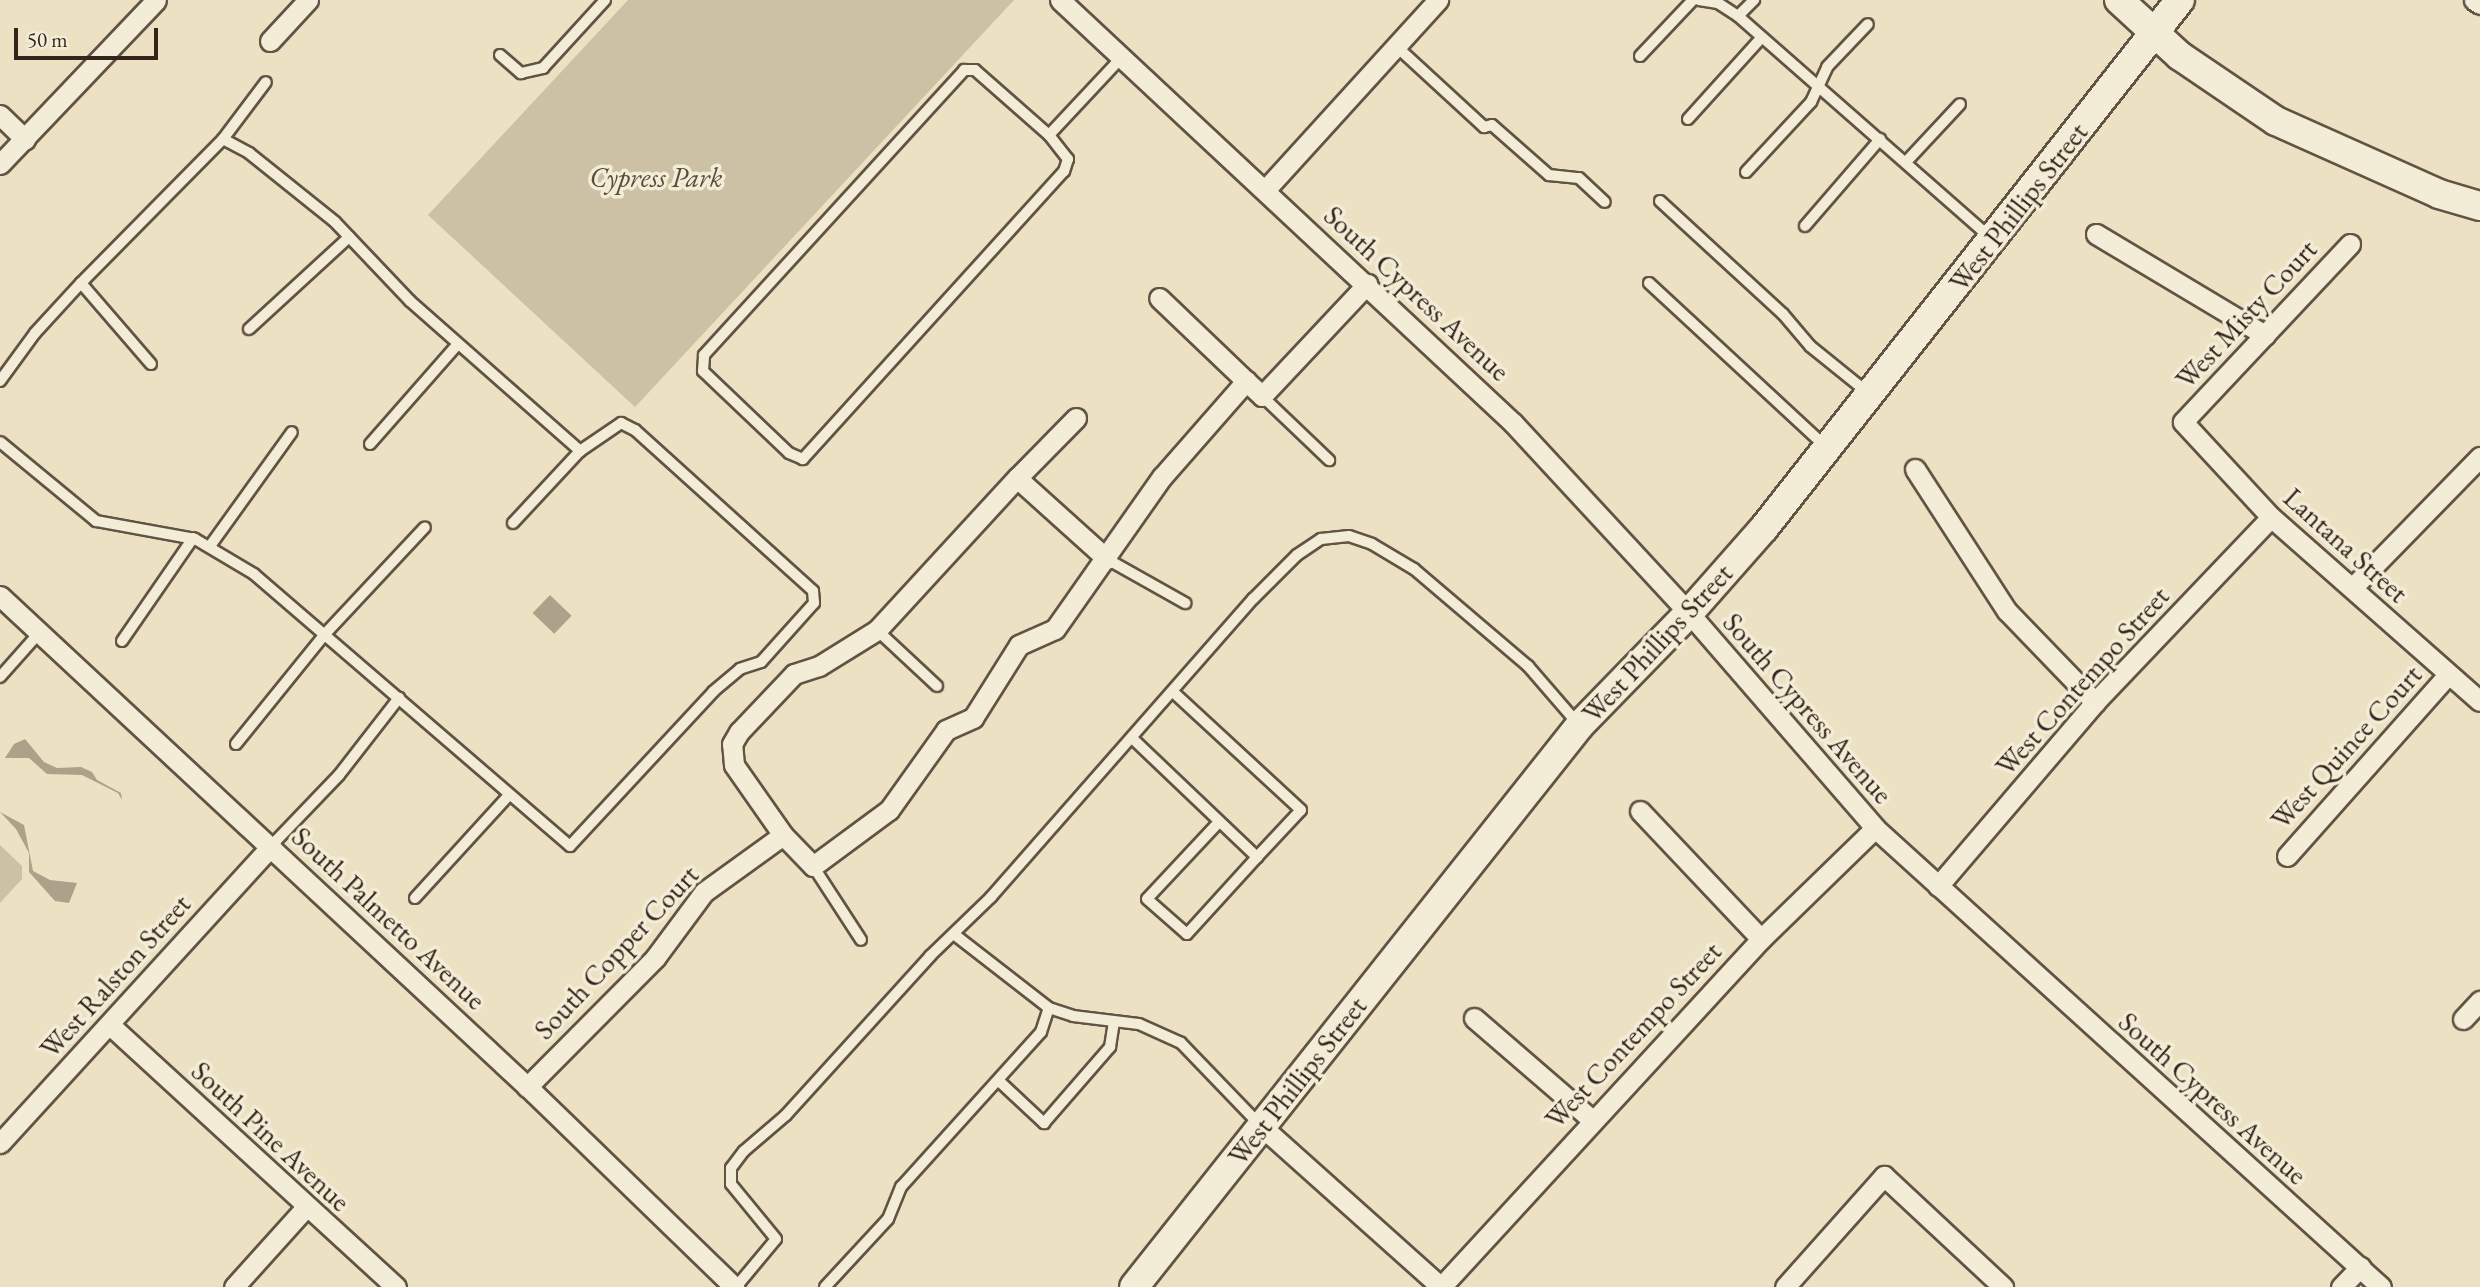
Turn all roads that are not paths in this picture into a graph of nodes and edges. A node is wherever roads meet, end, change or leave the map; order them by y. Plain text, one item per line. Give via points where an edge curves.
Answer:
1 (308, 0) edge
2 (605, 0) edge
3 (1060, 0) edge
4 (1438, 0) edge
5 (1693, 0) edge
6 (1699, 0) edge
7 (1754, 0) edge
8 (2119, 0) edge
9 (2180, 0) edge
10 (2474, 0) edge
11 (153, 1) edge
12 (2480, 4) edge
13 (1738, 16) junction
14 (1868, 24) dead end
15 (2154, 33) junction
16 (1762, 37) junction
17 (270, 41) dead end
18 (1396, 46) junction
19 (500, 55) dead end
20 (1640, 56) dead end
21 (1122, 57) junction
22 (266, 82) dead end
23 (1818, 83) junction
24 (1960, 104) dead end
25 (0, 115) edge
26 (1688, 119) dead end
27 (1049, 135) junction
28 (25, 139) junction
29 (223, 139) junction
30 (1880, 139) junction
31 (1906, 162) junction
32 (0, 164) edge
33 (1746, 172) dead end
34 (1266, 189) junction
35 (1660, 201) dead end
36 (1605, 202) dead end
37 (2480, 206) edge
38 (1805, 226) dead end
39 (2095, 234) dead end
40 (349, 237) junction
41 (1993, 239) junction
42 (2350, 244) dead end
43 (81, 283) junction
44 (1367, 284) junction
45 (1649, 284) dead end
46 (1159, 298) dead end
47 (249, 329) dead end
48 (2265, 335) junction
49 (458, 344) junction
50 (151, 364) dead end
51 (0, 381) edge
52 (1246, 381) junction
53 (1870, 394) junction
54 (1262, 396) junction
55 (1076, 418) dead end
56 (2183, 422) joint
57 (292, 432) dead end
58 (0, 442) edge
59 (370, 444) dead end
60 (1827, 449) junction
61 (580, 451) junction
62 (2480, 457) edge
63 (1329, 460) dead end
64 (1914, 469) dead end
65 (1017, 478) junction
66 (2271, 517) junction
67 (513, 523) dead end
68 (425, 527) dead end
69 (193, 538) junction
70 (210, 546) junction
71 (1107, 559) junction
72 (2353, 587) junction
73 (0, 596) edge
74 (1185, 603) dead end
75 (1689, 613) junction
76 (877, 629) junction
77 (40, 632) junction
78 (325, 634) junction
79 (122, 641) dead end
80 (2447, 676) junction
81 (0, 677) edge
82 (937, 686) dead end
83 (1173, 692) junction
84 (400, 698) junction
85 (2480, 701) edge
86 (2095, 702) junction
87 (1580, 725) junction
88 (1132, 738) junction
89 (236, 744) dead end
90 (509, 795) junction
91 (1640, 811) dead end
92 (1219, 822) junction
93 (1875, 828) junction
94 (783, 835) junction
95 (271, 846) junction
96 (2287, 856) dead end
97 (1257, 857) junction
98 (813, 866) junction
99 (1938, 886) junction
100 (415, 898) dead end
101 (955, 935) junction
102 (1760, 939) junction
103 (861, 940) dead end
104 (2480, 1001) edge
105 (1049, 1008) junction
106 (1474, 1018) dead end
107 (2463, 1019) dead end
108 (1114, 1021) junction
109 (110, 1026) junction
110 (999, 1081) junction
111 (527, 1087) junction
112 (1592, 1120) junction
113 (1261, 1126) junction
114 (0, 1143) edge
115 (306, 1207) junction
116 (2360, 1268) junction
117 (234, 1287) edge
118 (396, 1287) edge
119 (735, 1287) edge
120 (825, 1287) edge
121 (1134, 1287) edge
122 (1441, 1287) edge
123 (1785, 1287) edge
124 (2003, 1287) edge
125 (2341, 1287) edge
126 (2381, 1287) edge

1 - 17 street
2 - 19 lane via 543,68 521,73
3 - 21 street, South Cypress Avenue
4 - 18 street
5 - 20 lane
6 - 13 lane via 1717,3
7 - 13 lane
8 - 15 street
9 - 15 street, West Phillips Street
10 - 12 street
11 - 28 street
13 - 16 lane
14 - 23 lane
15 - 37 street via 2276,121 2439,194
15 - 41 street, West Phillips Street
16 - 23 lane
16 - 26 lane
18 - 34 street
18 - 36 lane via 1484,127 1492,125 1549,174 1579,178
21 - 27 lane
21 - 34 street, South Cypress Avenue
22 - 29 lane
23 - 30 lane
23 - 33 lane via 1811,102
24 - 31 lane
25 - 28 street
27 - 27 lane via 1068,159 1063,172 803,459 789,453 703,371 704,355 732,321 964,70 975,70
28 - 32 street
29 - 40 lane via 268,168
29 - 43 lane
30 - 31 lane
30 - 38 lane
31 - 41 lane
34 - 44 street, South Cypress Avenue
35 - 53 lane via 1810,346
39 - 48 street
40 - 47 lane
40 - 49 lane
41 - 53 street, West Phillips Street
42 - 48 street, West Misty Court
43 - 50 lane
43 - 51 lane
44 - 54 street
44 - 75 street, South Cypress Avenue via 1513,423
45 - 60 lane
46 - 52 street
48 - 56 street, West Misty Court
49 - 59 lane
49 - 61 lane
52 - 54 street
52 - 71 street via 1200,429
53 - 60 street, West Phillips Street
54 - 63 lane
55 - 65 street
56 - 66 street, Lantana Street
57 - 70 lane
58 - 69 lane via 96,521
60 - 75 street, West Phillips Street
61 - 67 lane
61 - 90 lane via 621,423 635,430 813,590 814,603 761,662 740,669 713,692 570,846
62 - 72 street
64 - 86 street via 2007,611
65 - 71 street
65 - 76 street
66 - 72 street, Lantana Street
66 - 86 street, West Contempo Street
68 - 78 lane
69 - 70 lane
69 - 79 lane
70 - 78 lane via 254,574
71 - 74 lane
71 - 98 street via 1055,629 1019,646 973,718 946,730 889,810
72 - 80 street, Lantana Street
73 - 77 street, South Palmetto Avenue
75 - 87 street, West Phillips Street
75 - 93 street, South Cypress Avenue
76 - 82 lane
76 - 94 street via 858,644 787,680 732,744 734,765
77 - 81 lane
77 - 95 street, South Palmetto Avenue
78 - 84 lane
78 - 89 lane
80 - 85 street, Lantana Street
80 - 96 street, West Quince Court
83 - 87 lane via 1297,555 1321,539 1349,536 1414,569 1528,666
83 - 88 lane
83 - 97 lane via 1300,810
84 - 90 lane
84 - 95 lane via 339,775
86 - 99 street, West Contempo Street
87 - 113 street, West Phillips Street
88 - 92 lane
88 - 101 lane
90 - 100 lane
91 - 102 street
92 - 97 lane
92 - 97 lane via 1147,899 1186,934
93 - 99 street, South Cypress Avenue
93 - 102 street, West Contempo Street
94 - 98 street
94 - 111 street, South Copper Court via 704,892 655,958
95 - 109 street, West Ralston Street
95 - 111 street, South Palmetto Avenue
98 - 103 lane
99 - 116 street, South Cypress Avenue
101 - 105 lane
101 - 119 lane via 731,1168 731,1184 776,1239
102 - 112 street, West Contempo Street
104 - 107 street
105 - 108 lane
105 - 110 lane via 1041,1032
106 - 112 street
108 - 110 lane via 1110,1047 1044,1123
108 - 113 lane via 1139,1024 1181,1043
109 - 114 street, West Ralston Street
109 - 115 street, South Pine Avenue
110 - 120 lane via 901,1187 888,1219
111 - 119 street, South Palmetto Avenue
112 - 122 street, West Contempo Street
113 - 121 street, West Phillips Street
113 - 122 street
115 - 117 street
115 - 118 street, South Pine Avenue
116 - 125 street
116 - 126 street, South Cypress Avenue
123 - 124 street via 1884,1176

